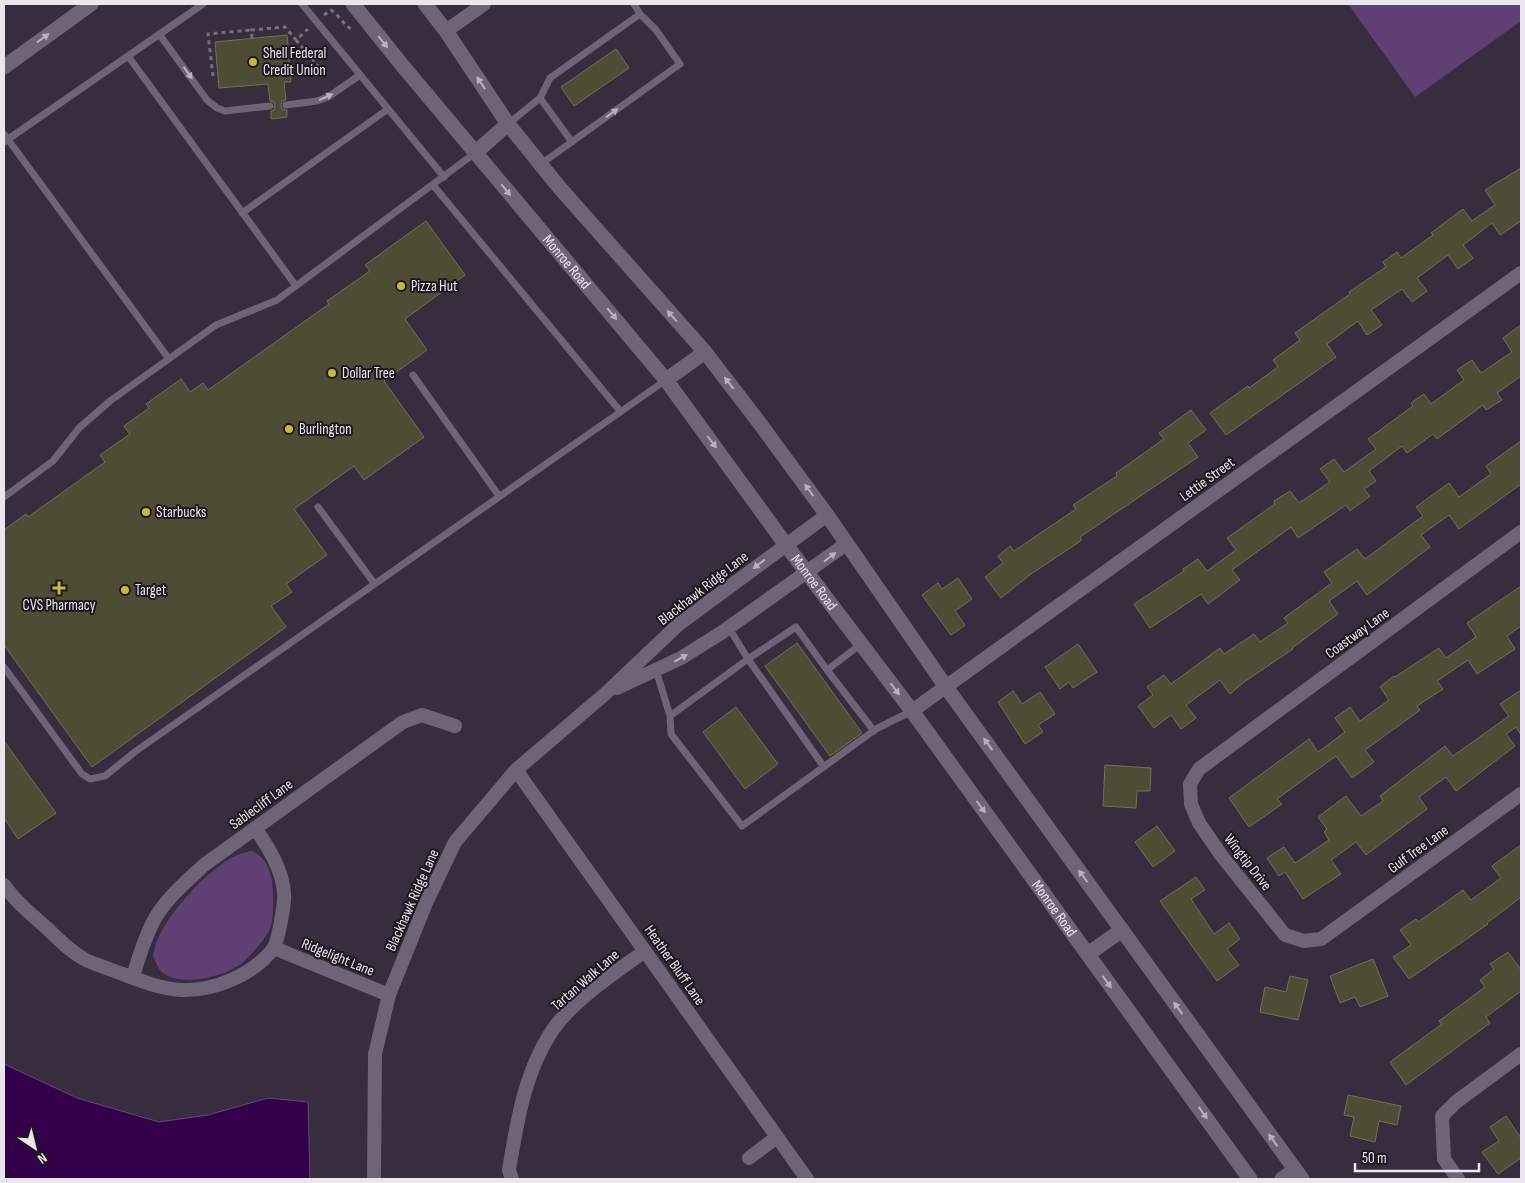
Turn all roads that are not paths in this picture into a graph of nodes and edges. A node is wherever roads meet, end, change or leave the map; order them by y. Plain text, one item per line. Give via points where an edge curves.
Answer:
1 (91, 4) edge
2 (203, 4) edge
3 (302, 4) edge
4 (354, 4) edge
5 (425, 4) edge
6 (484, 4) edge
7 (634, 4) edge
8 (640, 14) junction
9 (446, 31) junction
10 (160, 34) junction
11 (128, 56) junction
12 (4, 67) edge
13 (360, 75) junction
14 (540, 98) junction
15 (286, 104) dead end
16 (270, 106) dead end
17 (388, 109) junction
18 (508, 124) junction
19 (5, 139) edge
20 (572, 142) junction
21 (475, 153) junction
22 (541, 164) junction
23 (444, 176) junction
24 (433, 185) junction
25 (242, 213) junction
26 (1521, 273) edge
27 (296, 286) junction
28 (705, 352) junction
29 (168, 359) junction
30 (413, 375) dead end
31 (666, 380) junction
32 (620, 411) junction
33 (499, 496) junction
34 (4, 497) edge
35 (318, 507) dead end
36 (827, 515) junction
37 (1521, 532) edge
38 (846, 544) junction
39 (786, 545) junction
40 (807, 573) junction
41 (374, 583) junction
42 (729, 628) junction
43 (861, 644) junction
44 (748, 659) junction
45 (4, 667) edge
46 (656, 670) junction
47 (827, 670) junction
48 (946, 687) junction
49 (605, 694) junction
50 (912, 711) junction
51 (670, 716) junction
52 (455, 726) dead end
53 (874, 730) junction
54 (1211, 760) joint
55 (824, 767) junction
56 (516, 770) junction
57 (1521, 794) edge
58 (255, 828) junction
59 (4, 884) edge
60 (1122, 930) junction
61 (1334, 930) joint
62 (274, 948) junction
63 (645, 951) junction
64 (1088, 954) junction
65 (132, 977) junction
66 (389, 995) junction
67 (1521, 1054) edge
68 (777, 1137) junction
69 (749, 1158) dead end
70 (1298, 1175) edge
71 (374, 1179) edge
72 (512, 1179) edge
73 (807, 1179) edge
74 (1250, 1179) edge
75 (1282, 1179) edge
76 (1458, 1179) edge

12 -> 1 main road
2 - 10 lane
3 - 13 lane
4 -> 21 main road, Monroe Road
5 - 9 main road
6 - 9 street
7 - 8 lane
8 - 14 lane via 550,78
20 -> 8 lane via 680,64
18 -> 9 main road
10 - 11 lane
10 -> 16 lane via 217,108 225,111
11 - 19 lane
11 - 25 lane
15 -> 13 lane via 317,102
13 - 17 lane
14 - 18 lane
14 - 20 lane
17 - 23 lane
17 - 25 lane
18 - 21 main road
18 - 22 main road
19 - 29 lane
20 - 22 lane
21 - 23 lane
21 -> 31 main road, Monroe Road
28 -> 22 main road
23 - 24 lane
24 - 27 lane
24 - 32 lane
25 - 27 lane
26 - 48 street, Lettie Street
27 - 29 lane via 272,303 216,325
28 - 31 main road
36 -> 28 main road
29 - 34 lane via 97,412 52,461
30 - 33 lane
31 - 32 lane
31 -> 39 main road, Monroe Road
32 - 33 lane
33 - 41 lane
35 - 41 lane
36 - 38 main road
36 - 39 street, Blackhawk Ridge Lane
37 - 54 street, Coastway Lane
40 -> 38 street, Blackhawk Ridge Lane
38 - 48 main road
39 - 40 main road, Monroe Road
39 -> 49 street, Blackhawk Ridge Lane via 679,624
40 - 42 street, Blackhawk Ridge Lane
40 - 43 main road, Monroe Road
41 - 45 lane via 97,779 90,780 82,774
42 - 44 lane
46 -> 42 street, Blackhawk Ridge Lane
43 - 47 lane
43 -> 50 main road, Monroe Road
44 - 47 lane via 796,626
44 - 51 lane
44 - 55 lane
46 - 49 street, Blackhawk Ridge Lane
46 - 51 lane
47 - 53 lane
48 - 50 street, Lettie Street
60 -> 48 main road
49 - 56 street, Blackhawk Ridge Lane
50 - 53 lane
50 -> 64 main road, Monroe Road
51 - 55 lane via 671,734 742,826
52 - 58 street, Sablecliff Lane via 422,715 403,722
53 - 55 lane
54 - 61 street, Wingtip Drive via 1199,769 1190,784 1191,804 1199,823 1221,854 1285,935 1304,941 1321,939
56 - 63 street, Heather Bluff Lane
56 - 66 street, Blackhawk Ridge Lane via 456,842 426,903
57 - 61 street, Gulf Tree Lane
58 - 62 street via 279,871 284,894 282,919
58 - 65 street, Sablecliff Lane via 204,864 177,890 153,920
59 - 65 street via 12,897 83,959
60 - 64 main road
70 -> 60 main road
62 - 65 street via 237,978 212,987 182,990
62 - 66 street, Ridgelight Lane
63 - 68 street, Heather Bluff Lane
63 - 72 street, Tartan Walk Lane via 573,1008 555,1027 538,1054 519,1108 509,1170
64 -> 74 main road, Monroe Road
66 - 71 street, Blackhawk Ridge Lane via 375,1054
67 - 76 street via 1442,1116 1444,1159
68 - 69 street
68 - 73 street, Heather Bluff Lane
70 - 75 main road

